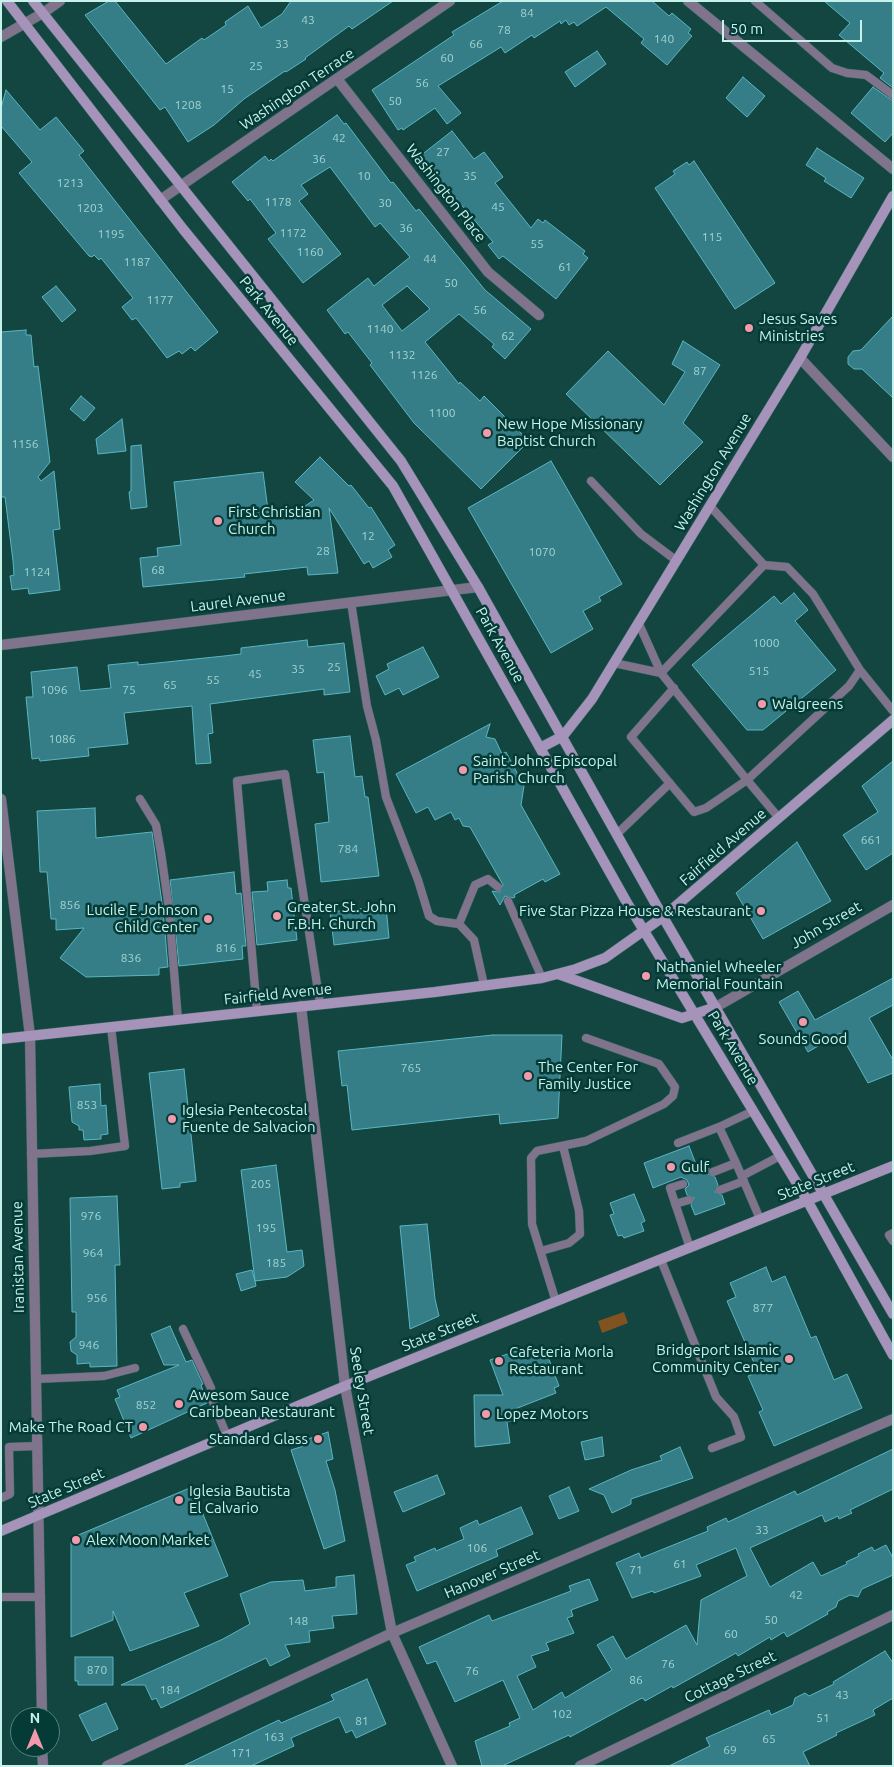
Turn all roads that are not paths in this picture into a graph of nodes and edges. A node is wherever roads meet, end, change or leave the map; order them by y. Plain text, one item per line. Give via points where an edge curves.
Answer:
1 (7, 1) edge
2 (33, 1) edge
3 (60, 1) edge
4 (450, 1) edge
5 (688, 1) edge
6 (756, 1) edge
7 (43, 13) junction
8 (24, 24) junction
9 (1, 37) edge
10 (338, 80) junction
11 (893, 95) edge
12 (893, 169) edge
13 (181, 186) junction
14 (893, 196) edge
15 (160, 200) junction
16 (539, 316) dead end
17 (800, 358) junction
18 (893, 457) edge
19 (591, 481) dead end
20 (710, 506) junction
21 (677, 561) junction
22 (764, 565) junction
23 (478, 587) junction
24 (453, 590) junction
25 (351, 602) junction
26 (639, 624) junction
27 (1, 645) edge
28 (614, 663) junction
29 (860, 670) junction
30 (661, 673) junction
31 (674, 688) junction
32 (893, 711) edge
33 (893, 720) edge
34 (563, 736) junction
35 (540, 748) junction
36 (748, 780) junction
37 (670, 784) junction
38 (1, 799) edge
39 (140, 799) dead end
40 (778, 818) junction
41 (617, 834) junction
42 (498, 887) dead end
43 (508, 901) dead end
44 (893, 904) edge
45 (663, 917) junction
46 (460, 924) junction
47 (644, 932) junction
48 (558, 974) junction
49 (542, 978) junction
50 (484, 985) junction
51 (320, 1004) junction
52 (302, 1006) junction
53 (716, 1007) junction
54 (257, 1011) junction
55 (696, 1015) junction
56 (178, 1020) junction
57 (112, 1027) junction
58 (30, 1036) junction
59 (586, 1038) dead end
60 (1, 1039) edge
61 (753, 1112) junction
62 (719, 1127) junction
63 (678, 1143) dead end
64 (563, 1146) junction
65 (31, 1154) junction
66 (780, 1156) junction
67 (736, 1162) junction
68 (893, 1166) edge
69 (713, 1172) dead end
70 (743, 1178) junction
71 (683, 1184) dead end
72 (720, 1190) dead end
73 (824, 1193) junction
74 (689, 1200) dead end
75 (807, 1200) junction
76 (675, 1204) junction
77 (760, 1219) junction
78 (893, 1233) edge
79 (893, 1241) edge
80 (690, 1248) junction
81 (541, 1251) junction
82 (661, 1260) junction
83 (556, 1302) junction
84 (893, 1314) edge
85 (183, 1329) dead end
86 (893, 1356) edge
87 (135, 1368) dead end
88 (36, 1379) junction
89 (344, 1386) junction
90 (893, 1419) edge
91 (227, 1436) junction
92 (38, 1446) junction
93 (712, 1448) dead end
94 (5, 1456) edge
95 (5, 1476) edge
96 (1, 1498) edge
97 (40, 1515) junction
98 (1, 1531) edge
99 (1, 1597) edge
100 (41, 1597) junction
101 (893, 1615) edge
102 (392, 1633) junction
103 (42, 1707) edge
104 (107, 1766) edge
105 (452, 1766) edge
106 (580, 1766) edge

1 - 8 main road, Park Avenue
2 - 7 main road, Park Avenue
3 - 7 street
4 - 10 street, Washington Terrace
5 - 12 street
6 - 11 lane via 832,68 866,75
7 - 8 street
7 - 13 main road, Park Avenue
8 - 9 street
8 - 15 main road, Park Avenue
10 - 13 street, Washington Terrace
10 - 16 street, Washington Place via 488,272
13 - 15 street, Washington Terrace
13 - 23 main road, Park Avenue via 401,461
14 - 17 main road, Washington Avenue
15 - 24 main road, Park Avenue via 393,486
17 - 18 street
17 - 20 main road, Washington Avenue
19 - 21 lane via 642,534
20 - 21 main road, Washington Avenue
20 - 22 lane
21 - 26 main road, Washington Avenue
22 - 29 lane via 788,567 813,594
22 - 30 lane
23 - 24 street, Laurel Avenue
23 - 34 main road, Park Avenue
24 - 25 street, Laurel Avenue
24 - 35 main road, Park Avenue
25 - 27 street, Laurel Avenue
25 - 46 lane via 367,706 386,798 429,916 437,921
26 - 28 main road, Washington Avenue
26 - 30 lane
28 - 30 lane
28 - 34 main road, Washington Avenue via 592,699
29 - 32 lane
29 - 36 lane via 849,686
30 - 31 lane
31 - 36 lane
31 - 37 lane via 631,737
33 - 40 main road, Fairfield Avenue
34 - 35 main road, Washington Avenue
34 - 41 main road, Park Avenue
35 - 47 main road, Park Avenue
36 - 37 lane via 706,808 694,812
36 - 40 lane
37 - 41 lane
38 - 58 street, Iranistan Avenue
39 - 56 lane via 156,825 161,853
40 - 45 main road, Fairfield Avenue
41 - 45 main road, Park Avenue
42 - 46 lane via 488,879 475,885
43 - 49 lane
44 - 53 street, John Street
45 - 47 main road, Fairfield Avenue
45 - 53 main road, Park Avenue
46 - 50 lane via 474,940
47 - 48 main road, Fairfield Avenue via 606,958
47 - 55 main road, Park Avenue
48 - 49 main road, Fairfield Avenue
48 - 55 main road via 682,1018
49 - 50 main road, Fairfield Avenue
50 - 51 main road, Fairfield Avenue
51 - 52 main road, Fairfield Avenue
51 - 54 lane via 285,774 237,781
52 - 54 main road, Fairfield Avenue
52 - 89 street, Seeley Street
53 - 55 main road, John Street
53 - 73 main road, Park Avenue
54 - 56 main road, Fairfield Avenue
55 - 61 main road, Park Avenue
56 - 57 main road, Fairfield Avenue
57 - 58 main road, Fairfield Avenue
57 - 65 lane via 125,1146
58 - 60 main road, Fairfield Avenue
58 - 65 street, Iranistan Avenue
59 - 64 lane via 659,1064 675,1087 673,1096 664,1104 586,1141
61 - 62 lane
61 - 66 main road, Park Avenue
62 - 63 lane
62 - 67 lane
64 - 81 lane via 537,1151 531,1158 532,1224
64 - 81 lane via 579,1211 580,1234 569,1243
65 - 88 street, Iranistan Avenue
66 - 70 lane
66 - 75 main road, Park Avenue
67 - 69 lane
67 - 70 lane
68 - 73 main road, State Street
70 - 72 lane
70 - 77 lane
71 - 76 lane via 670,1188
73 - 75 main road, State Street
73 - 84 main road, Park Avenue
74 - 76 lane
75 - 77 main road, State Street
75 - 86 main road, Park Avenue
76 - 80 lane
77 - 80 main road, State Street
78 - 79 lane via 889,1235
80 - 82 main road, State Street
81 - 83 lane
82 - 83 main road, State Street
82 - 93 lane via 716,1397 734,1417 741,1437
83 - 89 main road, State Street
85 - 91 lane via 211,1388 212,1400
87 - 88 lane via 104,1376
88 - 92 street, Iranistan Avenue
89 - 91 main road, State Street
89 - 102 street, Seeley Street
90 - 102 street, Hanover Street
91 - 97 main road, State Street
92 - 94 lane via 12,1446
92 - 97 street, Iranistan Avenue
94 - 95 lane
95 - 96 lane via 10,1494
97 - 98 main road, State Street
97 - 100 street, Iranistan Avenue
99 - 100 lane
100 - 103 street, Iranistan Avenue
101 - 106 street, Cottage Street
102 - 104 street, Hanover Street
102 - 105 street, Seeley Street

